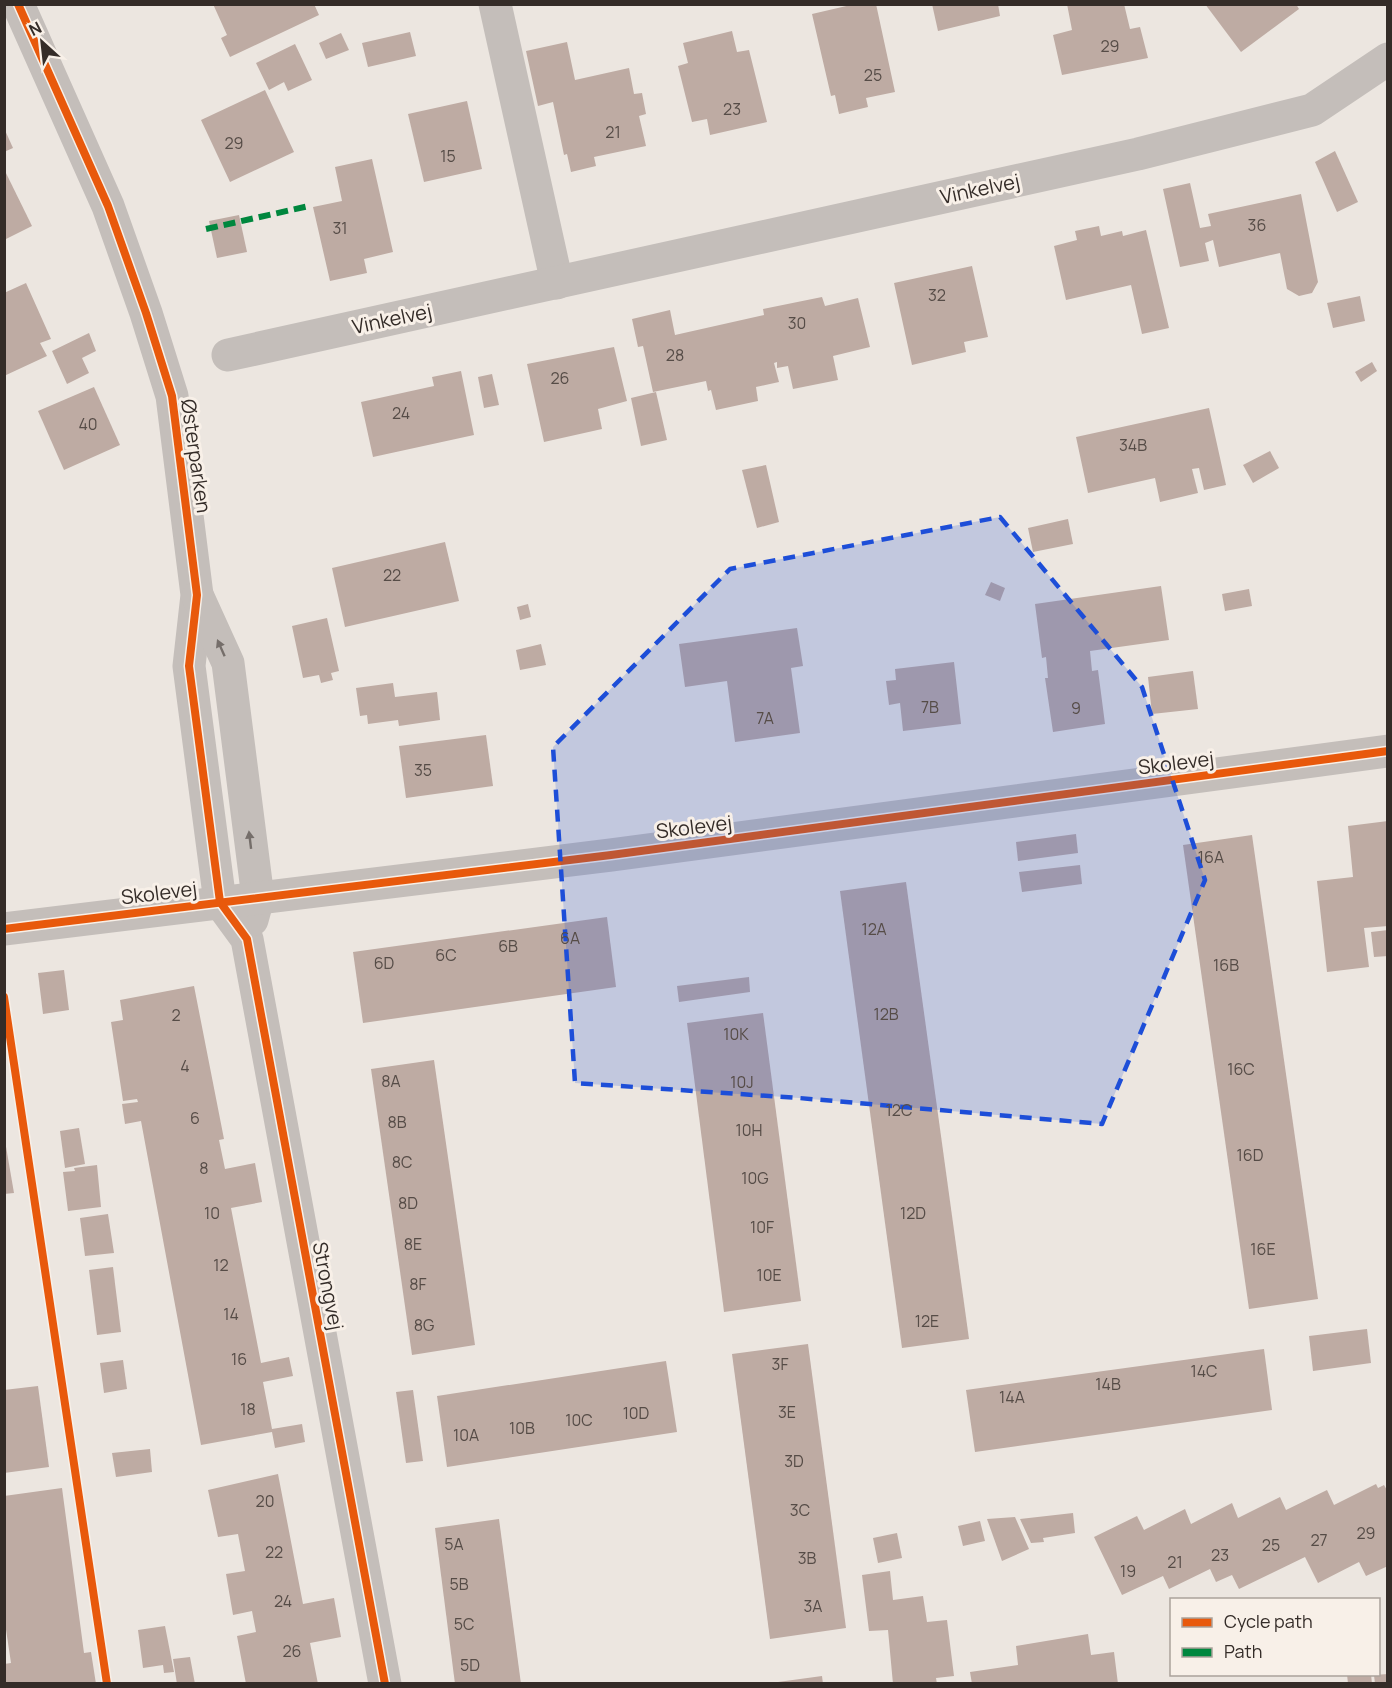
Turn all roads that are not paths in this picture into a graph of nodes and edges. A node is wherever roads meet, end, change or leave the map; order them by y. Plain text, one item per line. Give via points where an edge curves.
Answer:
1 (18, 4) edge
2 (495, 4) edge
3 (1388, 59) edge
4 (557, 283) junction
5 (228, 355) dead end
6 (197, 595) junction
7 (1388, 751) edge
8 (258, 898) junction
9 (220, 902) junction
10 (4, 929) edge
11 (247, 939) junction
12 (385, 1683) edge

1 - 6 street, Østerparken via 112,217 169,386
2 - 4 street
3 - 4 street, Vinkelvej via 1312,110 1138,154
4 - 5 street, Vinkelvej
8 -> 6 street, Østerparken via 228,663
6 - 9 street, Østerparken via 189,666
7 - 8 street, Skolevej
8 - 9 street, Skolevej
8 - 11 street, Strongvej
9 - 10 street, Skolevej
9 - 11 street, Strongvej
11 - 12 street, Strongvej

